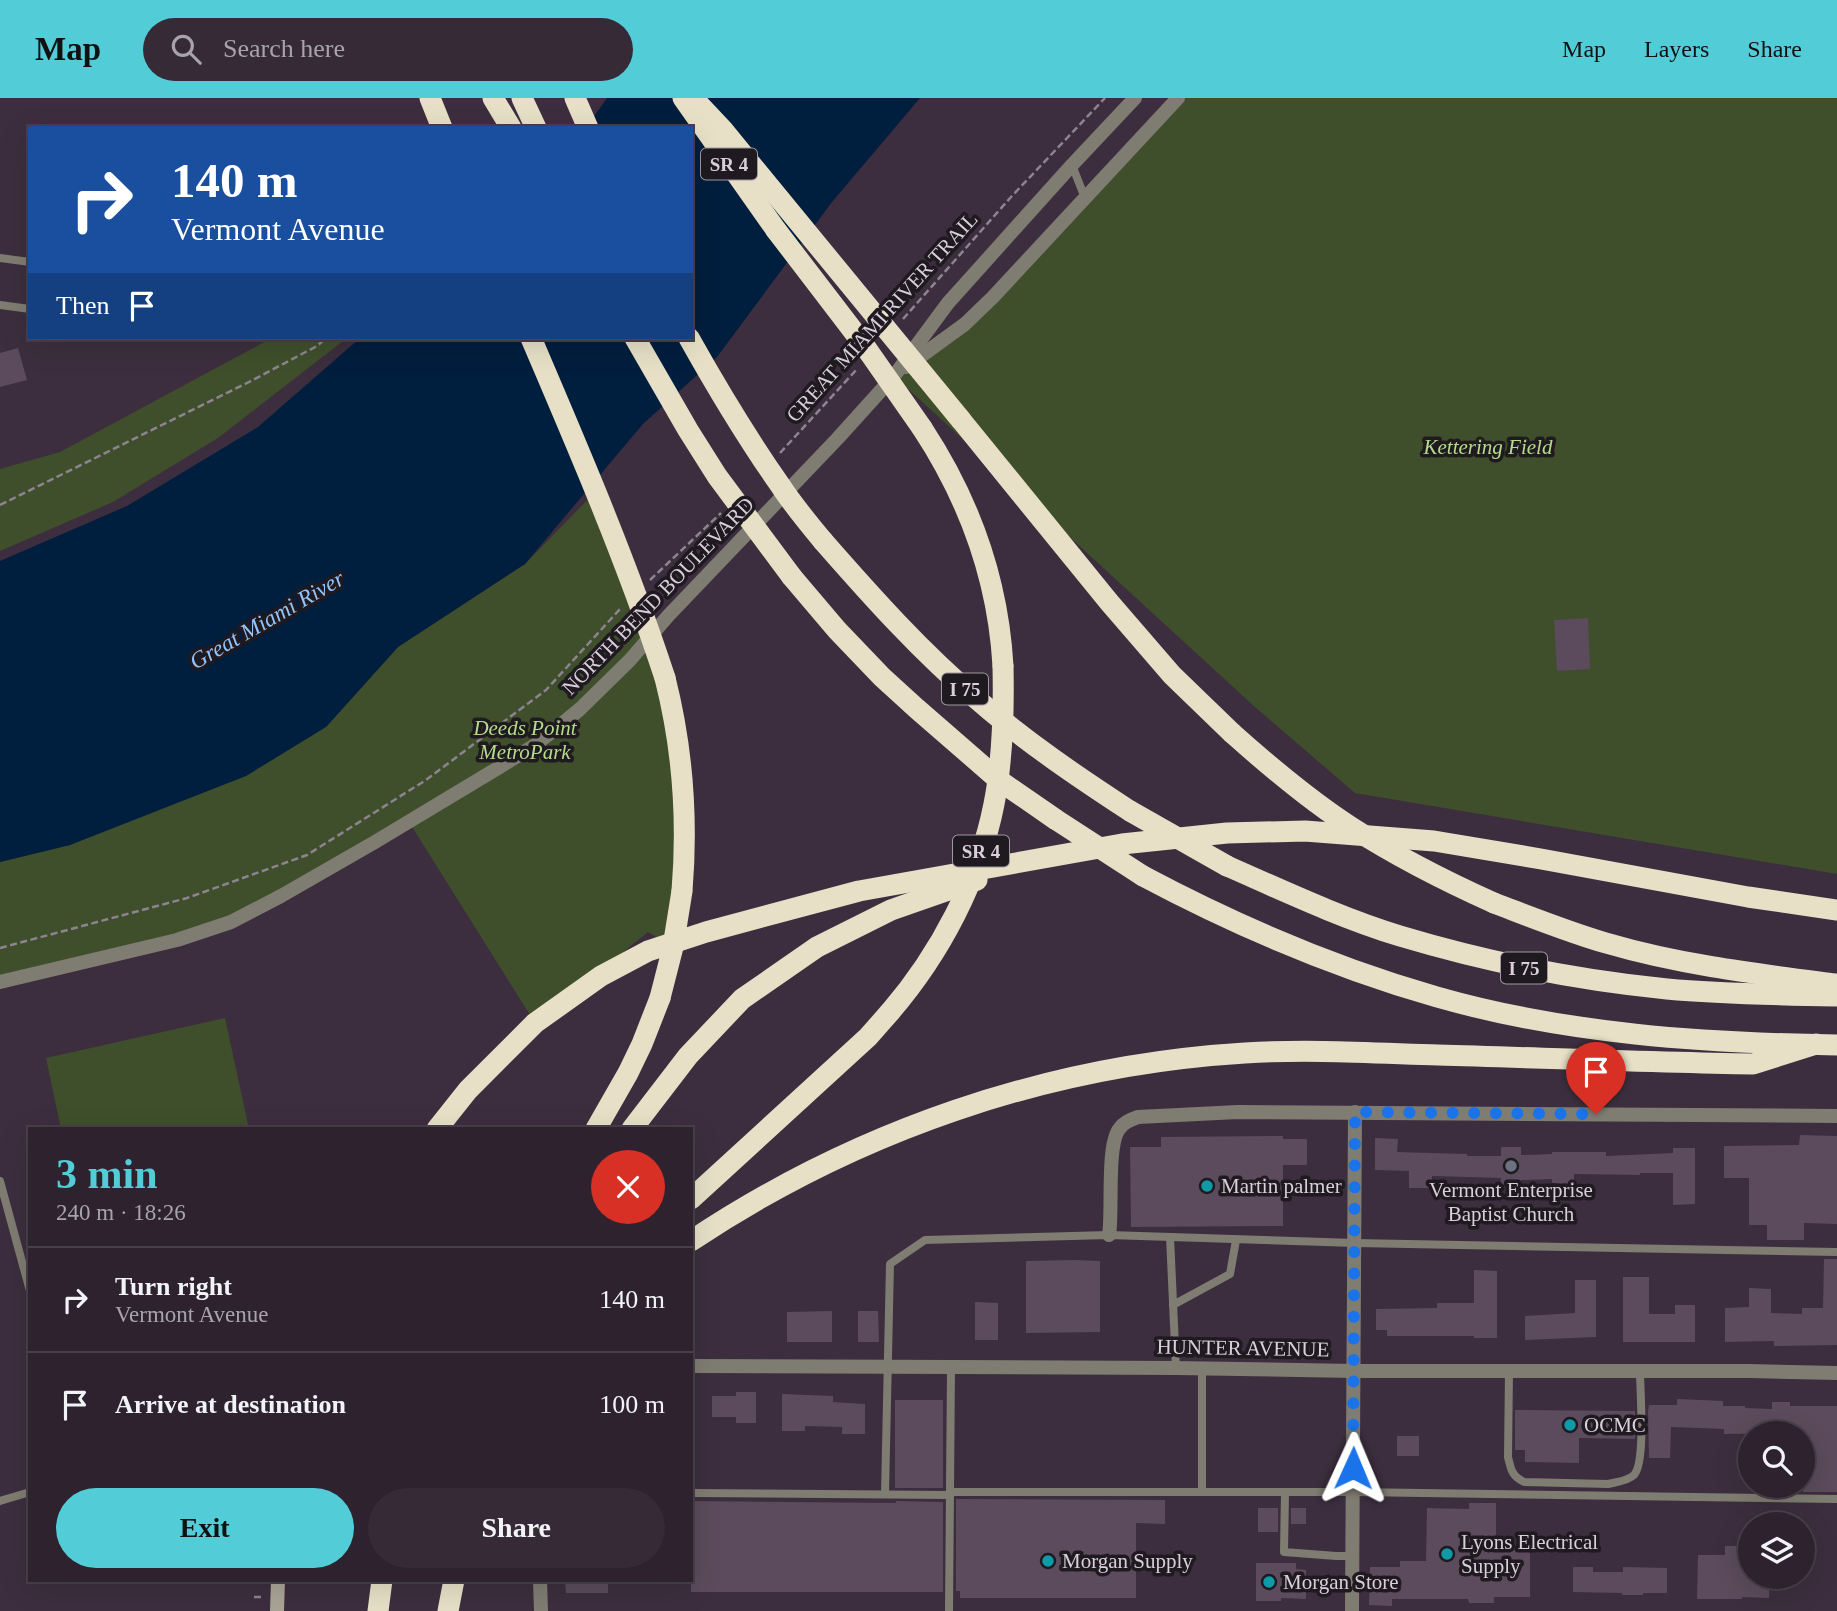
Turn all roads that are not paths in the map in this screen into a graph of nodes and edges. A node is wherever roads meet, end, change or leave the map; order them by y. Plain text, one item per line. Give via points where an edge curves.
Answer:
1 (493, 98) edge
2 (522, 98) edge
3 (575, 98) edge
4 (683, 98) edge
5 (693, 98) edge
6 (1135, 98) edge
7 (1178, 98) edge
8 (510, 126) edge
9 (535, 126) edge
10 (588, 126) edge
11 (1072, 165) junction
12 (1085, 198) junction
13 (0, 258) edge
14 (28, 262) edge
15 (0, 305) edge
16 (28, 309) edge
17 (532, 340) edge
18 (636, 340) edge
19 (691, 340) edge
20 (894, 376) junction
21 (1042, 857) junction
22 (1837, 910) edge
23 (0, 982) edge
24 (1837, 985) edge
25 (1837, 996) edge
26 (1826, 1044) edge
27 (1355, 1112) junction
28 (1837, 1116) edge
29 (597, 1124) edge
30 (439, 1127) edge
31 (634, 1127) edge
32 (0, 1181) edge
33 (693, 1197) edge
34 (1109, 1235) junction
35 (1170, 1237) junction
36 (693, 1240) edge
37 (1236, 1240) junction
38 (1355, 1243) junction
39 (1837, 1252) edge
40 (28, 1284) edge
41 (1173, 1305) junction
42 (693, 1366) edge
43 (888, 1366) junction
44 (951, 1367) junction
45 (1176, 1368) junction
46 (1202, 1368) junction
47 (1354, 1371) junction
48 (1509, 1371) junction
49 (1640, 1371) junction
50 (1837, 1373) edge
51 (1202, 1492) junction
52 (1285, 1492) junction
53 (1353, 1492) junction
54 (28, 1493) edge
55 (693, 1493) edge
56 (950, 1493) junction
57 (885, 1494) junction
58 (1837, 1499) edge
59 (0, 1501) edge
60 (1353, 1556) junction
61 (278, 1582) edge
62 (382, 1582) edge
63 (454, 1582) edge
64 (540, 1582) edge
65 (277, 1611) edge
66 (378, 1611) edge
67 (448, 1611) edge
68 (541, 1611) edge
69 (949, 1611) edge
70 (1352, 1611) edge

1 - 8 highway, bridge
2 - 9 highway
3 - 10 highway
4 - 33 highway, SR 4, bridge via 864,345 922,428 959,492 991,582 1003,666 1002,750 994,805 980,855 945,935 915,982 868,1037
5 - 24 highway, bridge via 1172,675 1287,779 1350,826 1430,873 1567,931 1711,967
6 - 11 street, NORTH BEND BOULEVARD
7 - 12 street, NORTH BEND BOULEVARD
11 - 12 lane
11 - 20 street, NORTH BEND BOULEVARD via 948,303
12 - 20 street, NORTH BEND BOULEVARD via 974,315
13 - 14 lane
15 - 16 lane
17 - 29 highway, bridge via 642,609 665,678 684,784 682,891 660,998 633,1063
18 - 26 highway, I 75, bridge via 717,476 837,630 882,677 1000,781 1143,876 1294,948 1440,998 1599,1030 1710,1041
19 - 25 highway, I 75, bridge via 781,487 903,630 978,701 1064,768 1130,811 1227,866 1335,912 1456,952 1560,975 1666,989
20 - 23 street, NORTH BEND BOULEVARD via 629,660 580,709 532,747 231,922 177,940
21 - 22 highway via 1227,833 1305,831 1434,841
21 - 30 highway via 859,891 648,951 601,975 535,1023 468,1090
21 - 31 highway via 891,910 817,947 742,999 688,1056
26 - 36 highway via 1754,1063 1247,1053 1089,1073 973,1104 844,1154
27 - 28 street
27 - 34 street via 1238,1112 1130,1120 1119,1128 1113,1141
27 - 38 street
32 - 40 lane
34 - 35 lane
34 - 43 lane via 925,1240 890,1264
35 - 37 lane
35 - 41 lane
37 - 38 lane
37 - 41 lane via 1230,1274
38 - 39 lane
38 - 47 street
41 - 45 lane
42 - 43 street, HUNTER AVENUE
43 - 44 street, HUNTER AVENUE
43 - 57 lane
44 - 45 street, HUNTER AVENUE
44 - 56 lane
45 - 46 street, HUNTER AVENUE
46 - 47 street, HUNTER AVENUE
46 - 51 lane
47 - 48 street, HUNTER AVENUE
47 - 53 street
48 - 49 street, HUNTER AVENUE
48 - 49 lane via 1508,1457 1516,1478 1608,1484 1633,1476 1639,1465
49 - 50 street, HUNTER AVENUE
51 - 52 lane
51 - 56 lane
52 - 53 lane
52 - 60 lane via 1284,1552
53 - 58 lane
53 - 60 street
54 - 59 lane
55 - 57 lane
56 - 57 lane
56 - 69 lane
60 - 70 street
61 - 65 street
62 - 66 highway
63 - 67 highway
64 - 68 street

